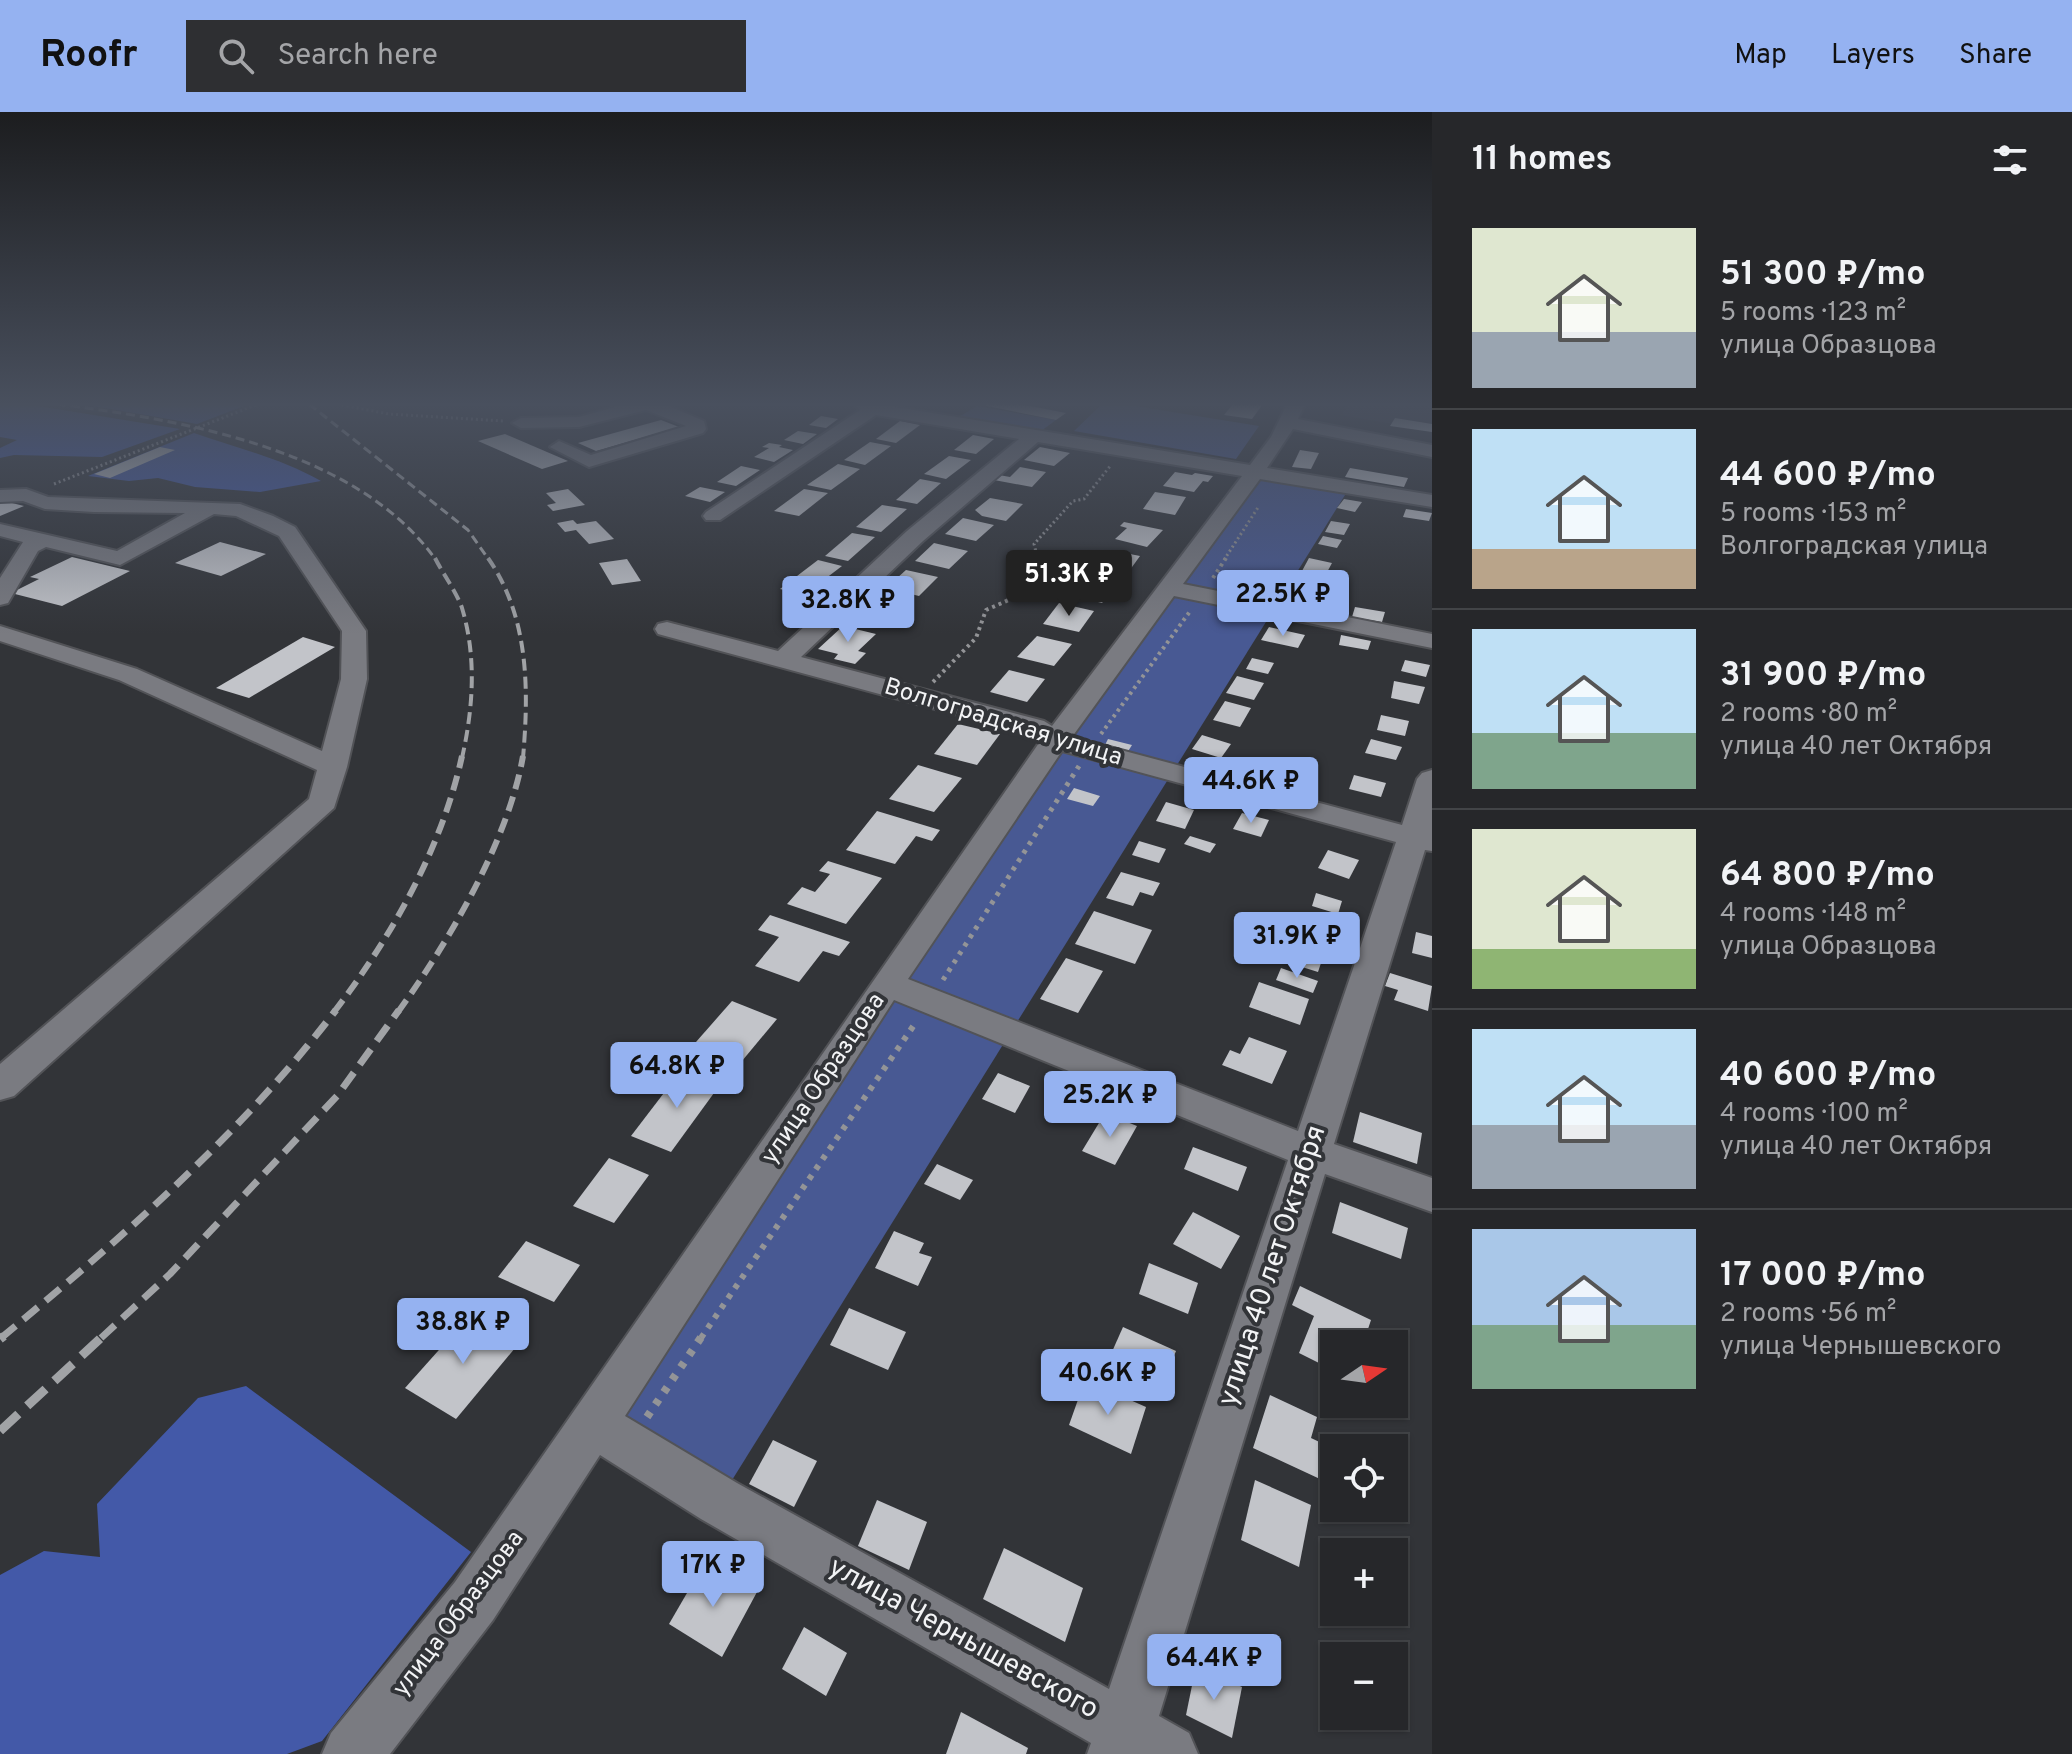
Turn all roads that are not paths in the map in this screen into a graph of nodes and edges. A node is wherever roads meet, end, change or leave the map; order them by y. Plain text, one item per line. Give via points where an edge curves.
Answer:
1 (763, 481) edge
2 (981, 481) edge
3 (1263, 481) edge
4 (1313, 481) edge
5 (24, 498) edge
6 (1432, 501) edge
7 (211, 507) junction
8 (713, 516) dead end
9 (0, 527) edge
10 (41, 541) junction
11 (1185, 591) junction
12 (0, 598) edge
13 (0, 623) edge
14 (667, 629) dead end
15 (0, 633) edge
16 (1432, 641) edge
17 (785, 658) junction
18 (1072, 746) junction
19 (333, 767) junction
20 (1432, 779) edge
21 (1422, 840) edge
22 (887, 984) junction
23 (0, 1086) edge
24 (1310, 1152) junction
25 (1432, 1195) edge
26 (611, 1435) junction
27 (1137, 1746) edge
28 (352, 1754) edge

1 - 8 street
2 - 17 street
3 - 11 street, улица Образцова
4 - 6 street
5 - 7 street
5 - 9 street
7 - 10 street via 120,558
7 - 19 street via 240,510 287,532 354,631 354,679
9 - 10 street
10 - 12 street via 29,547
11 - 16 street
11 - 18 street, улица Образцова
12 - 13 street via 10,615
14 - 17 street, Волгоградская улица
15 - 19 street via 185,696
17 - 18 street, Волгоградская улица via 1034,727
18 - 21 street, Волгоградская улица
18 - 22 street, улица Образцова
19 - 23 street via 323,802
20 - 21 street, улица 40 лет Октября
21 - 24 street, улица 40 лет Октября
22 - 24 street
22 - 26 street, улица Образцова
24 - 25 street
24 - 27 street, улица 40 лет Октября
26 - 27 street, улица Чернышевского
26 - 28 street, улица Образцова

